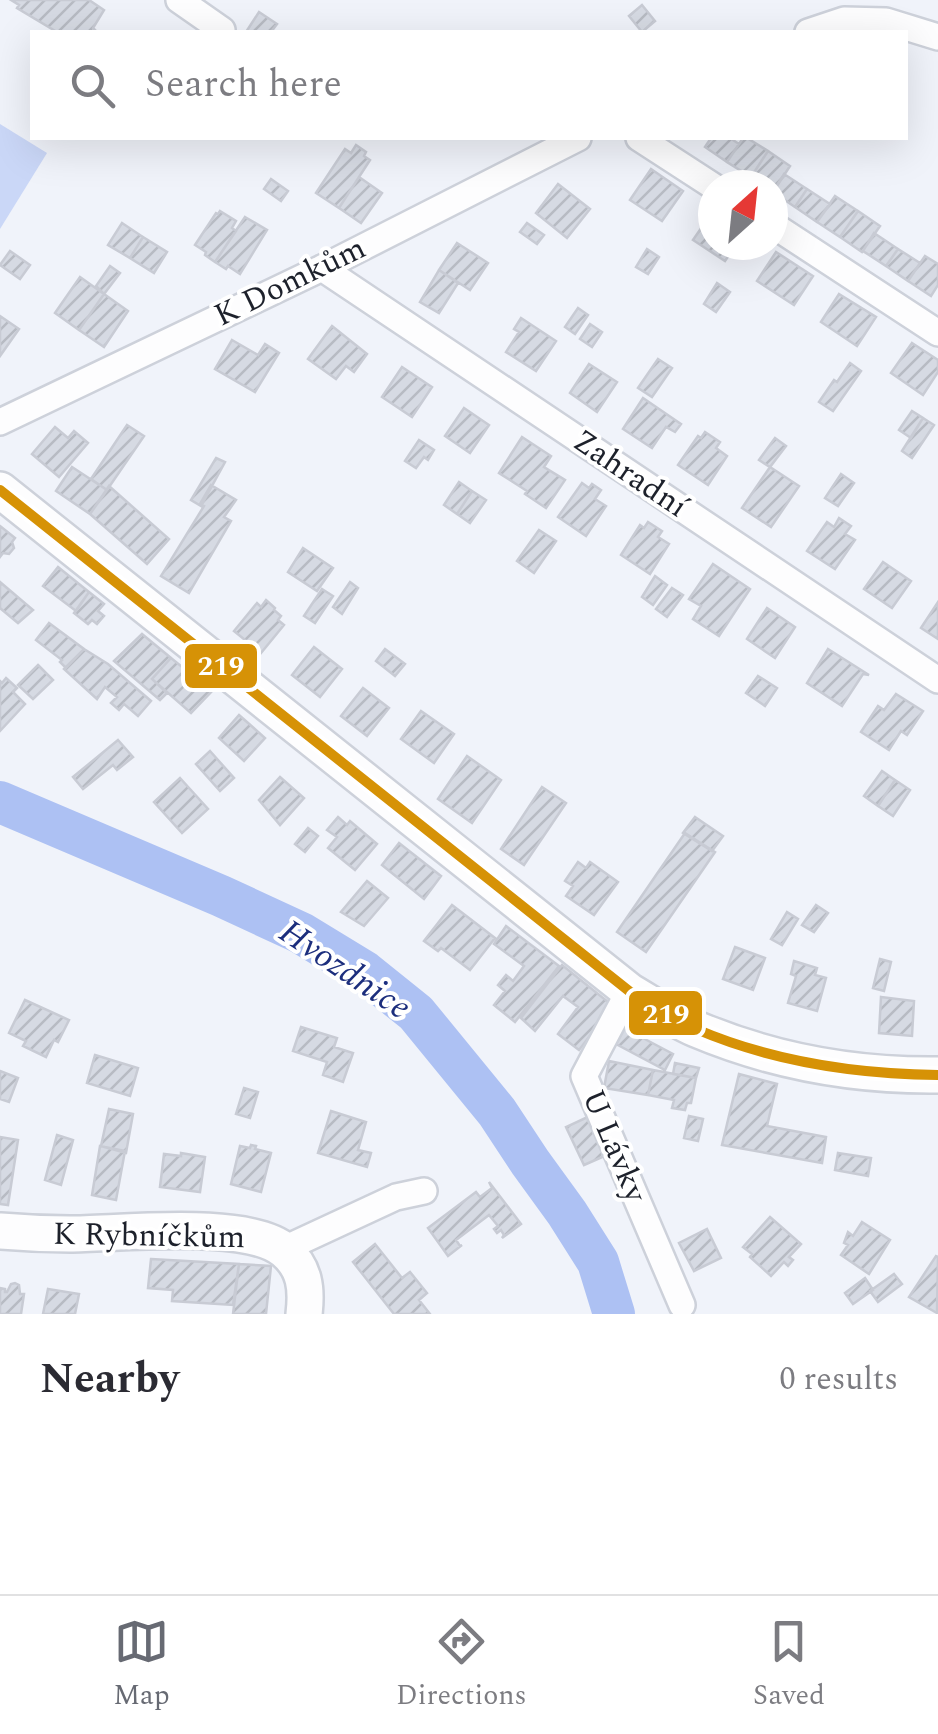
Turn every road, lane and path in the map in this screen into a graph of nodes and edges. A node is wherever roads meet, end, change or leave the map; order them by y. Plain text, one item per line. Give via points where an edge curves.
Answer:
1 (179, 0) edge
2 (222, 30) edge
3 (814, 30) edge
4 (938, 37) edge
5 (574, 140) edge
6 (642, 140) edge
7 (698, 176) edge
8 (788, 235) edge
9 (322, 268) junction
10 (938, 333) edge
11 (0, 422) edge
12 (0, 490) edge
13 (938, 680) edge
14 (629, 991) junction
15 (938, 1075) edge
16 (424, 1191) dead end
17 (0, 1232) edge
18 (284, 1249) junction
19 (682, 1305) dead end
20 (304, 1314) edge

1 - 2 street
3 - 4 street via 844,20 886,21
5 - 9 street, K Domkům
6 - 7 street
8 - 10 street
9 - 11 street, K Domkům
9 - 13 street, Zahradní
12 - 14 main road
14 - 15 main road via 695,1028 783,1057 834,1068
14 - 19 street, U Lávky via 584,1076
16 - 18 street via 396,1197
17 - 18 main road, K Rybníčkům via 205,1232 250,1235
18 - 20 main road, K Rybníčkům via 306,1281

